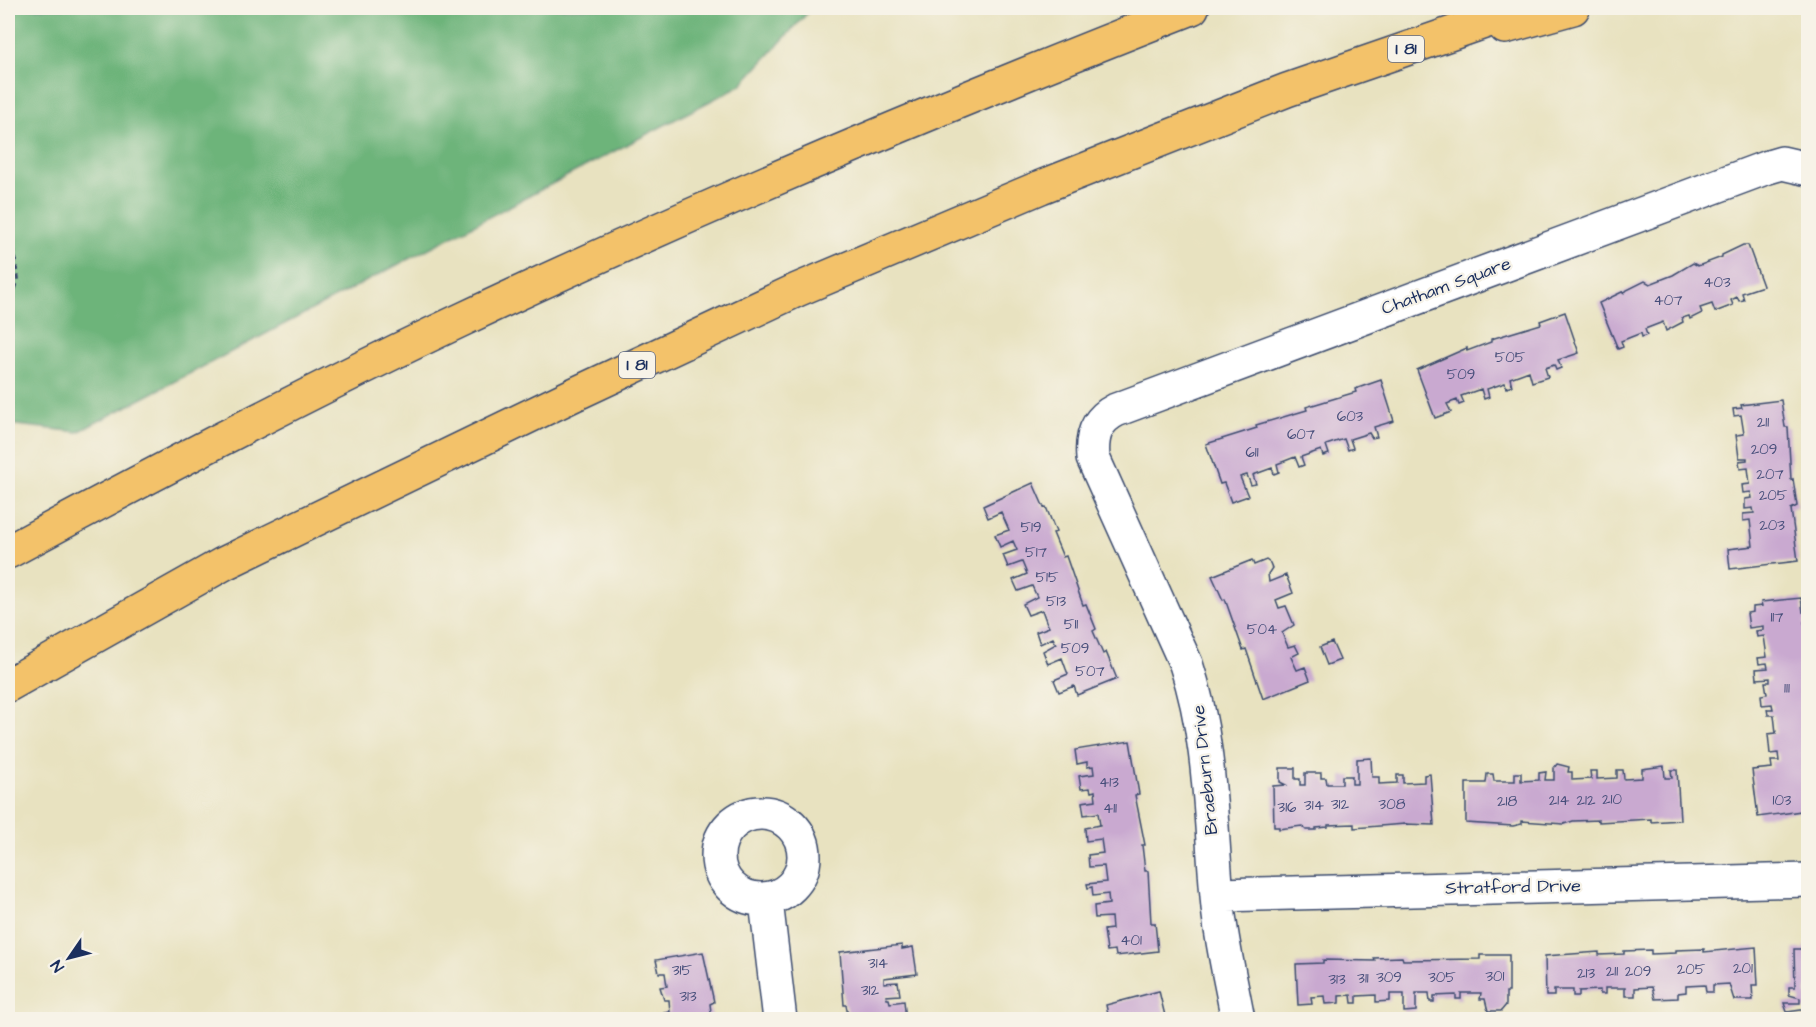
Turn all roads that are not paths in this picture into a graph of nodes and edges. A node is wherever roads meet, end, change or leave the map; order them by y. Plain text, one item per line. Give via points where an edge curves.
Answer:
1 (1192, 8) edge
2 (1526, 8) edge
3 (1573, 8) edge
4 (1287, 90) junction
5 (1809, 169) edge
6 (1094, 433) joint
7 (8, 552) edge
8 (8, 685) edge
9 (1809, 880) edge
10 (1217, 895) junction
11 (766, 901) dead end
12 (780, 1020) edge
13 (1238, 1020) edge

1 - 7 highway via 1024,73 742,193 457,321
2 - 4 highway, I 81
3 - 4 highway
4 - 8 highway, I 81 via 1041,187 776,300 224,564
5 - 6 street, Chatham Square via 1782,163 1743,176 1116,410 1107,414
6 - 10 street, Braeburn Drive via 1093,458 1186,664 1197,699 1204,735
9 - 10 street, Stratford Drive
10 - 13 street, Braeburn Drive
11 - 12 street

